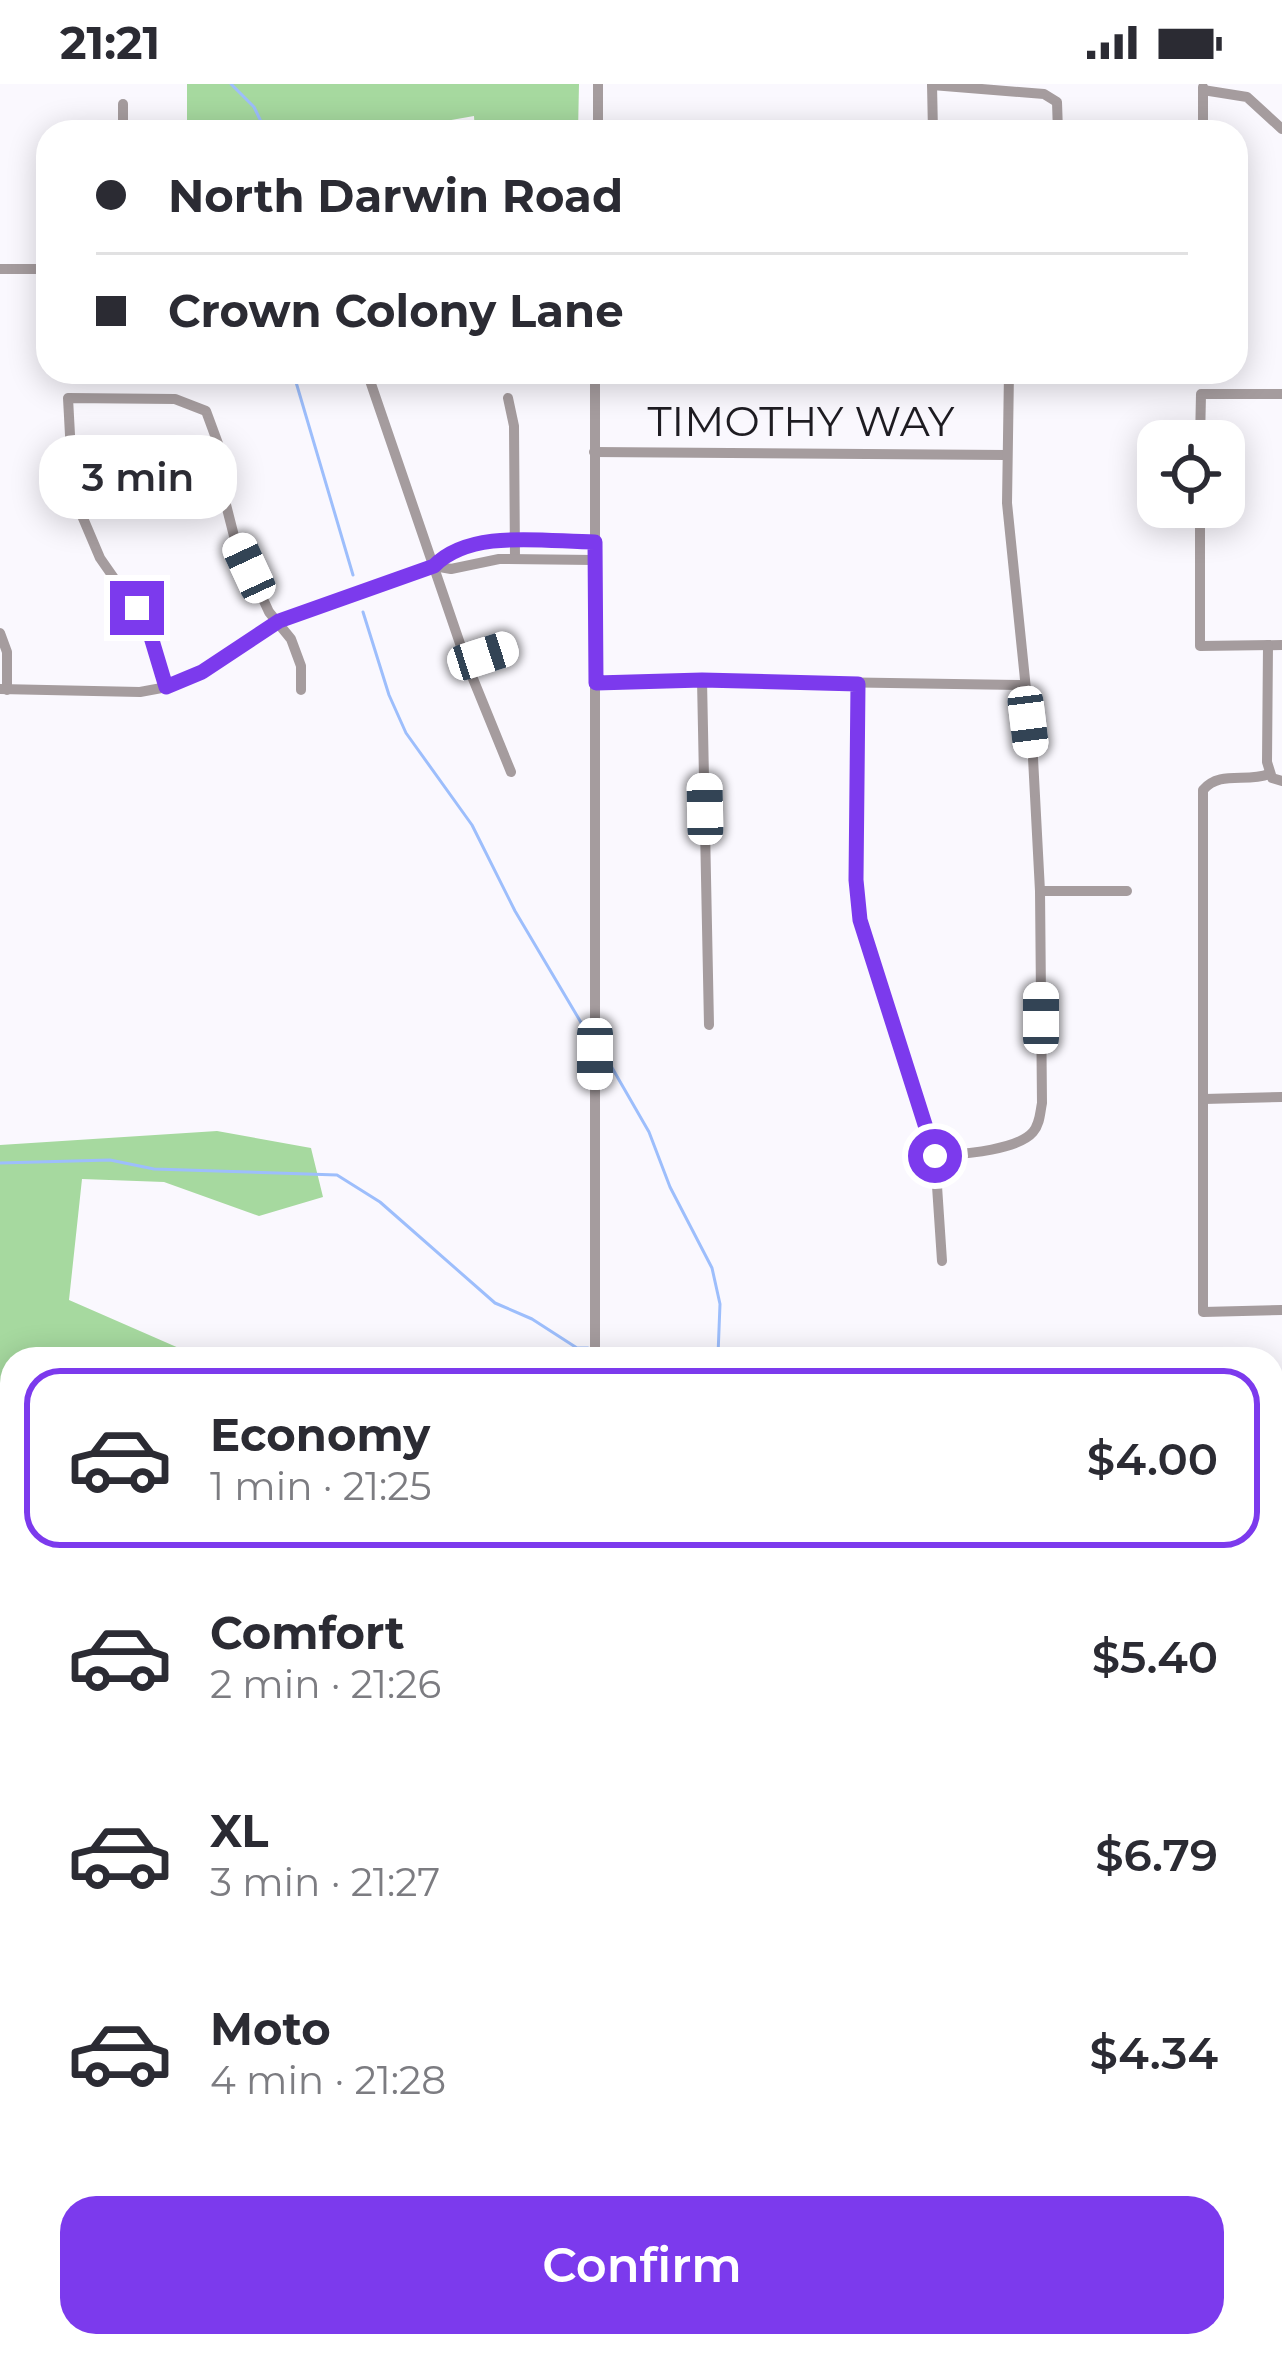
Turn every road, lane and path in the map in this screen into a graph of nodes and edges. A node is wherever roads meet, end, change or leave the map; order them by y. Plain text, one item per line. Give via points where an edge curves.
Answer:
1 (598, 84) edge
2 (932, 85) edge
3 (1203, 87) edge
4 (123, 104) dead end
5 (123, 120) edge
6 (598, 120) edge
7 (933, 120) edge
8 (1058, 120) edge
9 (1203, 120) edge
10 (1282, 129) edge
11 (0, 269) edge
12 (36, 269) edge
13 (371, 384) edge
14 (595, 384) edge
15 (1009, 384) edge
16 (1282, 394) edge
17 (508, 398) dead end
18 (1200, 420) edge
19 (594, 452) junction
20 (1006, 455) junction
21 (1200, 528) edge
22 (514, 542) junction
23 (595, 542) junction
24 (515, 559) junction
25 (594, 560) junction
26 (434, 566) junction
27 (279, 621) junction
28 (0, 633) edge
29 (1268, 645) junction
30 (1282, 645) edge
31 (508, 649) dead end
32 (467, 664) junction
33 (702, 680) junction
34 (596, 683) junction
35 (858, 684) junction
36 (1024, 685) junction
37 (166, 687) junction
38 (4, 690) edge
39 (301, 690) dead end
40 (511, 772) dead end
41 (1269, 774) junction
42 (1282, 781) edge
43 (1040, 891) junction
44 (1127, 891) dead end
45 (709, 1025) dead end
46 (1282, 1097) edge
47 (1204, 1099) junction
48 (935, 1156) junction
49 (942, 1261) dead end
50 (1282, 1310) edge
51 (595, 1347) edge

1 - 6 street
2 - 7 street
2 - 8 street via 1044,94 1057,102
3 - 9 street
3 - 10 street via 1247,97
4 - 5 street
11 - 12 street
13 - 26 street
14 - 19 street
15 - 20 street
16 - 18 street via 1201,394
17 - 22 street
19 - 20 street, TIMOTHY WAY
19 - 23 street
20 - 36 street
21 - 29 street via 1200,646
22 - 23 street
22 - 24 street
22 - 26 street via 449,551
23 - 25 street
24 - 25 street
24 - 26 street
25 - 34 street
26 - 27 street
26 - 32 street
27 - 37 street
27 - 37 street via 234,536 206,411 175,399 68,398 80,511 100,558 148,627
27 - 39 street via 302,667
28 - 38 street via 8,652
29 - 30 street
29 - 41 street
31 - 32 street
32 - 40 street
33 - 34 street
33 - 35 street
33 - 45 street
34 - 51 street
35 - 36 street
35 - 48 street via 860,920
36 - 43 street
37 - 38 street
41 - 42 street
41 - 47 street via 1216,779 1203,790
43 - 44 street
43 - 48 street via 1036,1129 996,1148
46 - 47 street
47 - 50 street via 1204,1312
48 - 49 street

